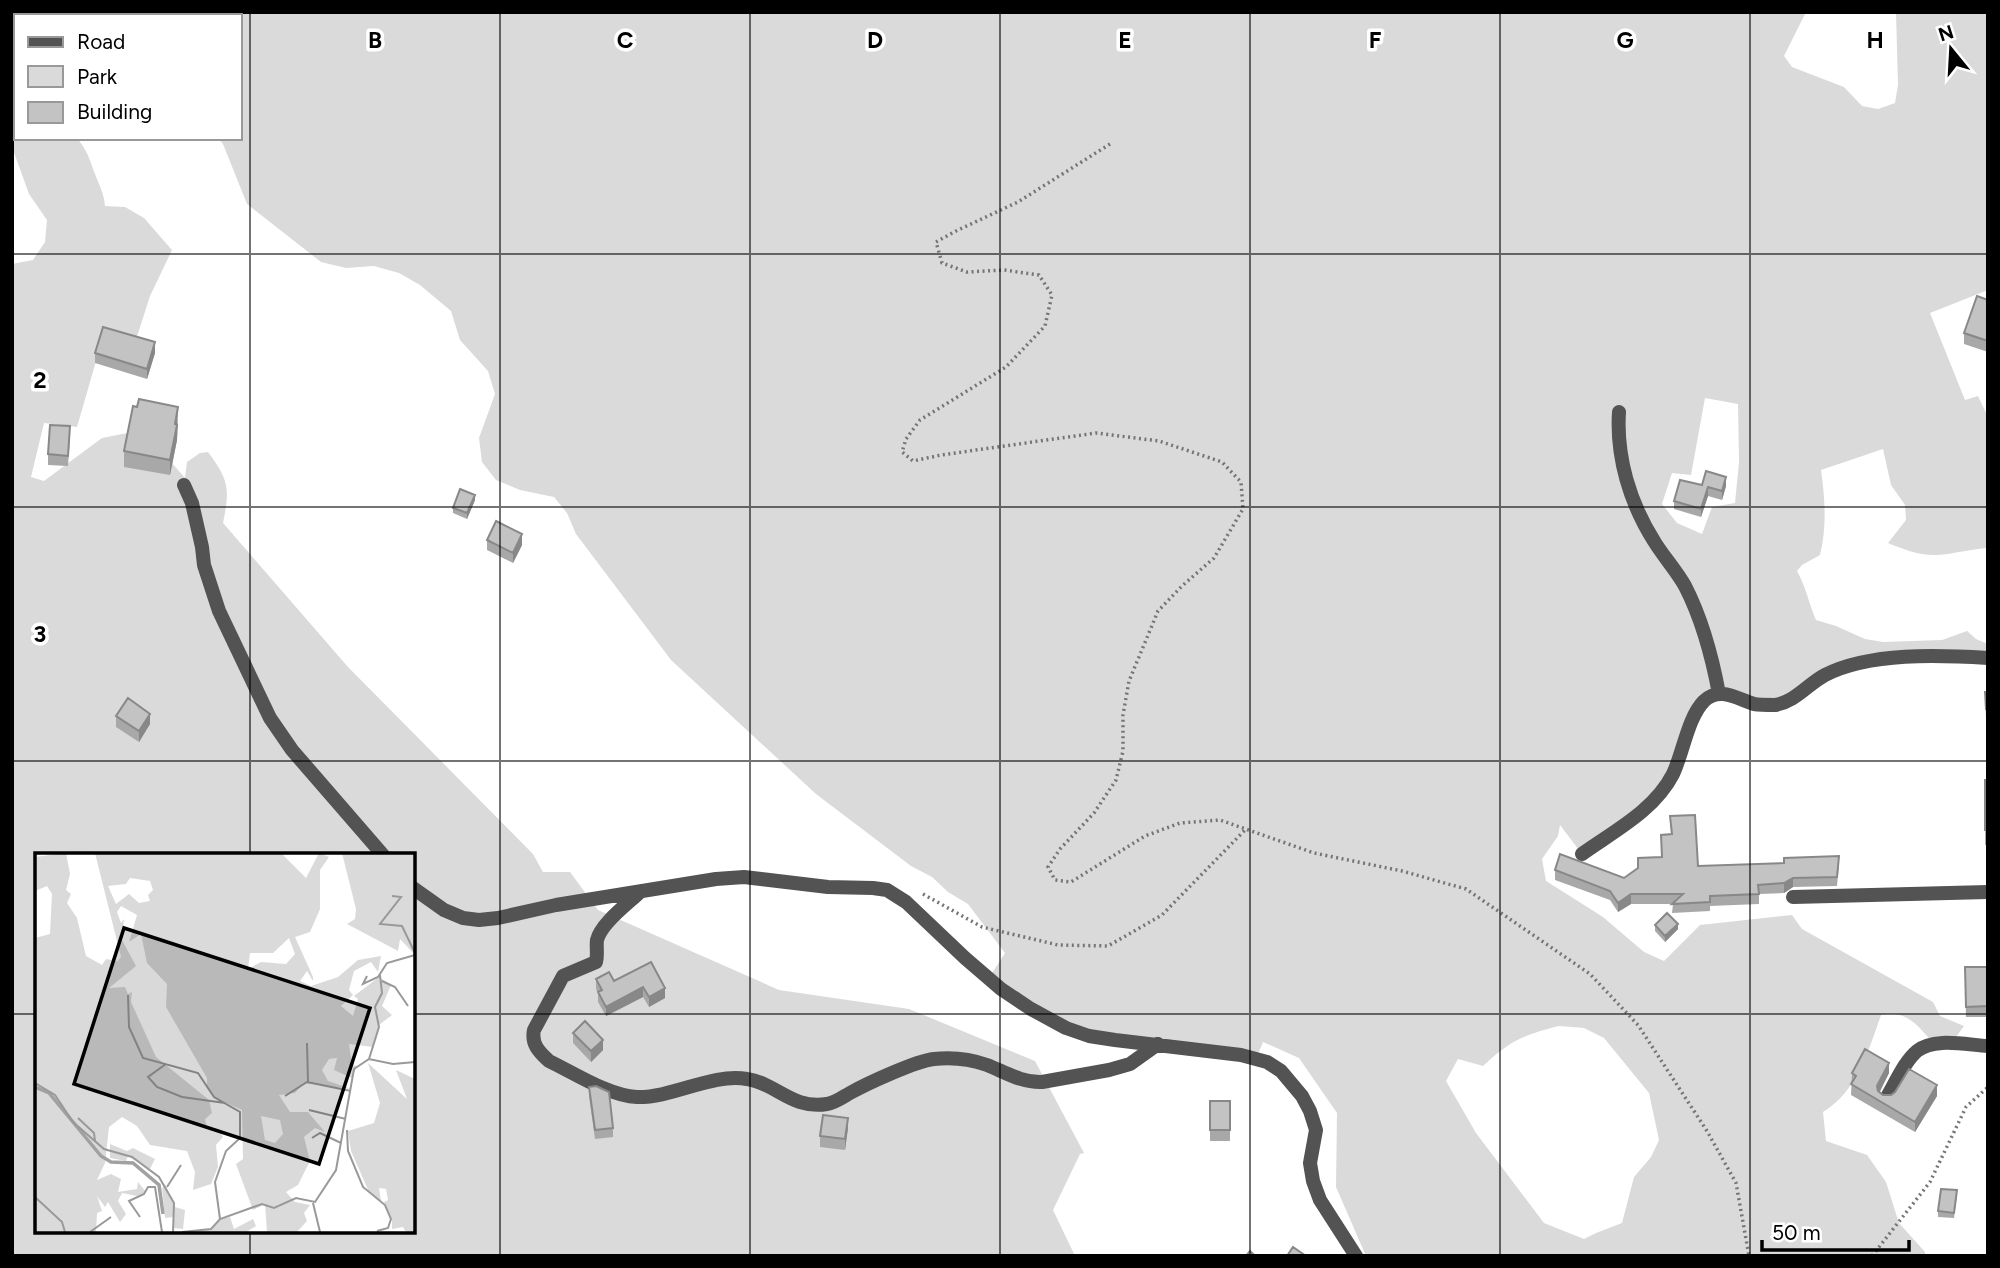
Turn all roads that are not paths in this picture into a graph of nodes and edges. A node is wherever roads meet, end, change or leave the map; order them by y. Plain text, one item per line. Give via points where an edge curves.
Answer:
1 (1619, 412) dead end
2 (184, 485) dead end
3 (1988, 658) edge
4 (1719, 694) junction
5 (381, 853) edge
6 (1582, 854) dead end
7 (415, 889) edge
8 (641, 891) junction
9 (1988, 892) edge
10 (1793, 897) dead end
11 (1157, 1044) junction
12 (1988, 1046) edge
13 (1887, 1097) edge
14 (1356, 1256) edge

1 - 4 street via 1619,452 1625,477 1641,518 1699,615
2 - 5 street via 219,611 270,718
3 - 4 street via 1942,655 1869,662 1824,676 1777,705 1756,705
4 - 6 street via 1696,711 1674,772 1650,806
7 - 8 street via 444,910 479,920
8 - 11 street via 744,877 887,891 906,902 1001,989 1031,1009 1089,1036
8 - 11 street via 600,934 594,965 564,976 533,1036 539,1052 549,1061 622,1094 638,1097 732,1078 763,1084 796,1102 829,1104 933,1059 969,1059 1033,1083 1130,1064
9 - 10 street
11 - 14 street via 1241,1055 1281,1071 1302,1096 1316,1130 1312,1181
12 - 13 street via 1934,1044 1919,1050

